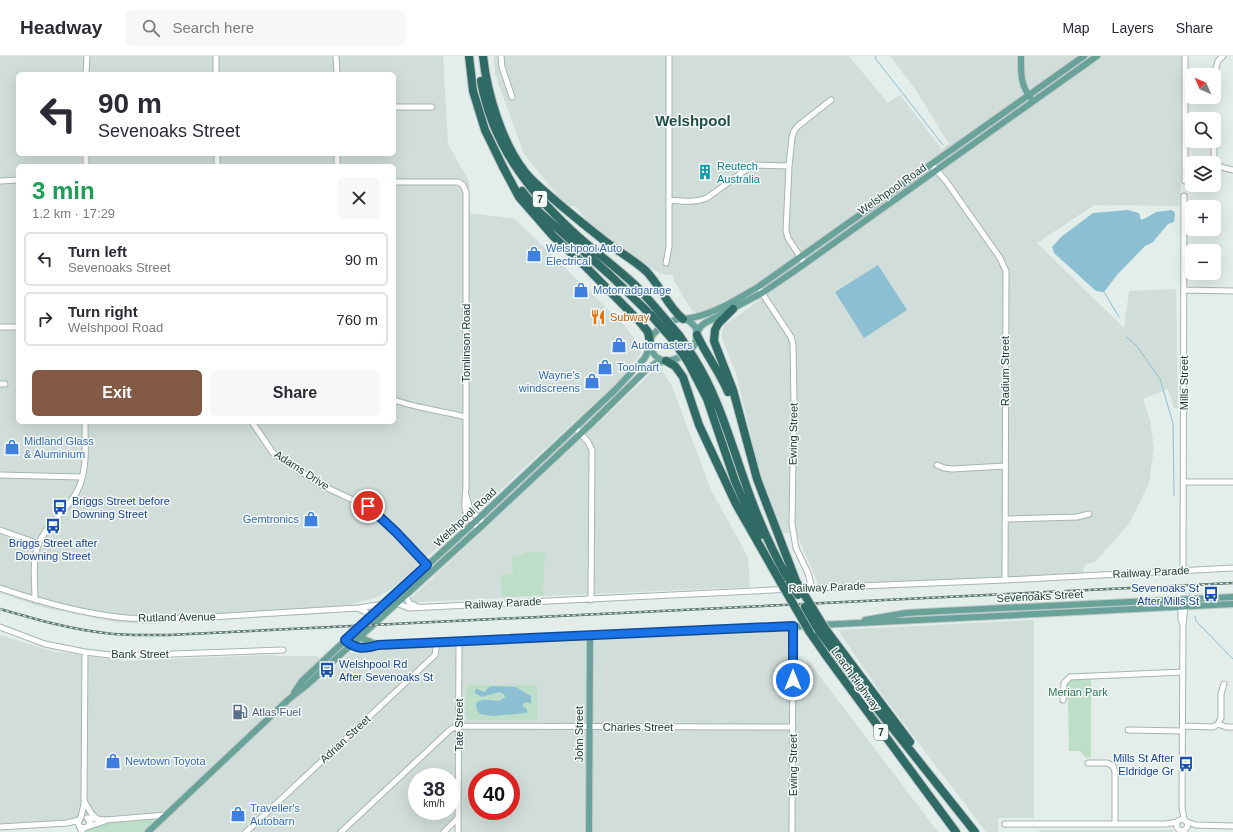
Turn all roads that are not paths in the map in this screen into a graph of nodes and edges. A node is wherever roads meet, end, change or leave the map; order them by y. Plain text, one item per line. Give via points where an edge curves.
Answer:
1 (86, 56) edge
2 (216, 56) edge
3 (336, 56) edge
4 (469, 56) edge
5 (479, 56) edge
6 (483, 56) edge
7 (501, 56) edge
8 (669, 56) edge
9 (1021, 56) edge
10 (1084, 56) edge
11 (1097, 56) edge
12 (1185, 56) edge
13 (1223, 56) edge
14 (1216, 68) edge
15 (86, 72) edge
16 (216, 72) edge
17 (336, 72) edge
18 (1028, 95) junction
19 (512, 97) dead end
20 (831, 100) dead end
21 (1033, 101) junction
22 (396, 107) edge
23 (432, 107) dead end
24 (493, 147) junction
25 (1214, 148) edge
26 (1185, 156) edge
27 (933, 163) junction
28 (789, 166) junction
29 (937, 169) junction
30 (1233, 170) edge
31 (16, 180) edge
32 (0, 181) edge
33 (396, 182) edge
34 (1184, 196) dead end
35 (669, 200) junction
36 (801, 257) junction
37 (666, 263) dead end
38 (805, 264) junction
39 (796, 270) junction
40 (779, 272) junction
41 (758, 287) junction
42 (1184, 290) junction
43 (1233, 291) edge
44 (762, 293) junction
45 (733, 309) junction
46 (684, 319) junction
47 (0, 327) edge
48 (16, 327) edge
49 (697, 335) junction
50 (650, 345) junction
51 (691, 360) junction
52 (665, 361) junction
53 (396, 401) edge
54 (466, 417) junction
55 (85, 424) edge
56 (253, 424) edge
57 (574, 427) junction
58 (580, 433) junction
59 (747, 446) junction
60 (937, 465) dead end
61 (1005, 466) junction
62 (0, 475) edge
63 (82, 477) junction
64 (1183, 482) junction
65 (1233, 482) edge
66 (465, 494) junction
67 (1089, 514) dead end
68 (478, 518) junction
69 (1005, 519) junction
70 (473, 523) junction
71 (484, 524) junction
72 (479, 529) junction
73 (0, 530) edge
74 (39, 544) junction
75 (427, 565) junction
76 (1233, 568) edge
77 (433, 571) junction
78 (1183, 571) junction
79 (775, 572) junction
80 (1005, 580) junction
81 (793, 582) junction
82 (0, 588) edge
83 (812, 588) junction
84 (406, 595) junction
85 (1233, 597) edge
86 (1190, 598) junction
87 (1173, 599) junction
88 (36, 600) junction
89 (591, 600) junction
90 (396, 603) junction
91 (384, 604) junction
92 (1233, 604) edge
93 (1182, 605) junction
94 (421, 607) junction
95 (1032, 607) junction
96 (358, 608) junction
97 (1014, 608) junction
98 (1020, 616) junction
99 (369, 618) junction
100 (848, 624) junction
101 (793, 626) junction
102 (0, 627) edge
103 (823, 631) junction
104 (590, 636) junction
105 (360, 637) junction
106 (347, 638) junction
107 (831, 638) junction
108 (459, 642) junction
109 (437, 643) junction
110 (350, 645) junction
111 (378, 645) junction
112 (283, 650) dead end
113 (85, 652) junction
114 (1183, 672) junction
115 (1224, 684) dead end
116 (864, 692) junction
117 (289, 699) junction
118 (1063, 700) dead end
119 (1218, 724) junction
120 (458, 726) junction
121 (589, 727) junction
122 (793, 727) junction
123 (1233, 727) edge
124 (1183, 729) junction
125 (1128, 730) dead end
126 (1088, 763) dead end
127 (458, 768) edge
128 (84, 803) junction
129 (166, 815) junction
130 (98, 819) junction
131 (106, 820) junction
132 (456, 820) edge
133 (458, 820) edge
134 (84, 824) edge
135 (1005, 824) dead end
136 (1114, 824) junction
137 (1182, 826) edge
138 (1233, 826) edge
139 (0, 827) edge
140 (148, 832) edge
141 (246, 832) edge
142 (341, 832) edge
143 (444, 832) edge
144 (458, 832) edge
145 (589, 832) edge
146 (792, 832) edge
147 (956, 832) edge
148 (976, 832) edge

1 - 15 street
2 - 16 street
3 - 17 street
4 - 24 highway, 7 via 473,92
5 - 51 highway, 7, bridge via 483,92 491,119 516,168 532,190 562,221 656,307 679,335
6 - 46 highway, 7 via 492,104 510,147 526,172 569,213 646,271 677,314
7 - 19 street
8 - 35 street
9 - 18 main road via 1021,79
10 - 18 main road, Welshpool Road
11 - 21 main road, Welshpool Road
12 - 26 street
13 - 14 street
18 - 21 main road
18 - 27 main road, Welshpool Road
20 - 28 street via 794,131
21 - 29 main road, Welshpool Road
22 - 23 street
24 - 50 highway, 7 via 528,209 640,322 648,332
24 - 51 highway, 7, bridge via 512,178 538,211 610,275 651,315
25 - 30 street via 1217,166
27 - 29 street, Radium Street
27 - 36 main road, Welshpool Road
28 - 35 street via 756,165 747,168 707,198
28 - 36 street via 787,234
29 - 38 main road, Welshpool Road
29 - 61 street, Radium Street via 1000,258 1006,271
31 - 32 street
33 - 54 street, Tomlinson Road via 458,182 464,185
34 - 42 street, Mills Street
35 - 37 street via 669,248
36 - 38 street
36 - 40 main road, Welshpool Road
38 - 39 main road, Welshpool Road
39 - 40 main road via 792,268
39 - 44 main road, Welshpool Road
40 - 41 main road, Welshpool Road
41 - 44 street, Ewing Street
41 - 46 main road, Welshpool Road via 718,310
42 - 43 street
42 - 64 street, Mills Street
44 - 45 main road, Welshpool Road
44 - 83 street, Ewing Street via 791,337 794,402 792,532
45 - 49 main road, Welshpool Road via 703,324
45 - 59 highway via 718,324 714,341 733,390
46 - 49 main road via 695,327
46 - 50 main road via 674,320 662,327 654,334
47 - 48 street
49 - 52 main road via 688,351
49 - 59 highway via 726,386
50 - 52 main road via 654,355
50 - 57 main road, Welshpool Road via 644,359 615,390
51 - 79 highway, 7 via 735,481
51 - 81 highway, 7 via 703,372 720,410 772,551
52 - 58 main road, Welshpool Road via 656,363 646,370
52 - 79 highway, 7 via 675,366 683,377 697,419 736,504
53 - 54 street via 414,407
54 - 66 street, Tomlinson Road
55 - 63 street via 85,466
56 - 75 street, Adams Drive via 273,453 321,485 368,506
57 - 58 street
57 - 68 main road, Welshpool Road
58 - 71 main road, Welshpool Road
58 - 89 street via 592,450
59 - 81 highway
60 - 61 street via 952,469
61 - 69 street, Radium Street
62 - 63 street
63 - 74 street via 77,491
64 - 65 street
64 - 78 street, Mills Street
66 - 68 street, Tomlinson Road via 470,509
66 - 70 street, Tomlinson Road via 464,511
67 - 69 street via 1077,517
68 - 70 main road, Welshpool Road
68 - 71 street, Tomlinson Road
69 - 80 street, Radium Street
70 - 72 street, Tomlinson Road
70 - 75 main road, Welshpool Road
71 - 72 main road, Welshpool Road
72 - 77 main road, Welshpool Road
73 - 74 street
74 - 88 street via 36,558
75 - 77 street, Adams Drive
75 - 91 main road, Welshpool Road
76 - 78 street, Railway Parade
77 - 84 main road, Welshpool Road
78 - 80 street, Railway Parade
79 - 147 highway, Leach Highway / 7, bridge via 826,657
80 - 83 street, Railway Parade
81 - 103 highway, 7, bridge
82 - 88 street, Rutland Avenue
83 - 89 street, Railway Parade
84 - 90 main road, Welshpool Road
84 - 94 street via 408,601
85 - 86 main road, Sevenoaks Street
86 - 87 main road, Sevenoaks Street
86 - 93 street
87 - 93 street
87 - 95 main road, Sevenoaks Street
88 - 96 street, Rutland Avenue via 108,616 150,619
89 - 94 street, Railway Parade
90 - 94 street, Railway Parade via 406,608
90 - 105 main road, Welshpool Road
91 - 96 street, Rutland Avenue
91 - 99 main road, Welshpool Road
92 - 93 main road, Sevenoaks Street
93 - 98 main road, Sevenoaks Street
93 - 114 street
95 - 97 main road, Sevenoaks Street
95 - 98 street
96 - 99 street via 366,612
97 - 98 street
97 - 100 main road, Sevenoaks Street via 906,613
98 - 100 main road, Sevenoaks Street
99 - 106 main road, Welshpool Road
100 - 101 main road, Sevenoaks Street
101 - 104 main road, Sevenoaks Street
101 - 122 street, Ewing Street
102 - 113 street, Bank Street via 45,644
103 - 107 highway
103 - 116 highway, 7
104 - 108 main road, Sevenoaks Street
104 - 121 main road, John Street
105 - 106 main road, Sevenoaks Street
105 - 110 main road, Welshpool Road
105 - 111 main road, Sevenoaks Street
106 - 110 main road
106 - 117 main road, Welshpool Road via 302,681
107 - 116 highway
107 - 148 highway
108 - 109 main road, Sevenoaks Street
108 - 120 street, Tate Street
109 - 111 main road, Sevenoaks Street
109 - 141 street, Adrian Street via 435,655
110 - 111 main road, Sevenoaks Street via 356,648
110 - 117 main road, Welshpool Road
112 - 113 street, Bank Street via 129,656
113 - 128 street
114 - 118 street via 1070,677 1064,683
114 - 124 street
115 - 119 street via 1220,694 1221,718
116 - 148 highway, 7
117 - 129 main road, Welshpool Road
119 - 123 street
119 - 124 street
120 - 121 street, Charles Street
120 - 127 street, Tate Street
120 - 142 street via 451,729
121 - 122 street, Charles Street
121 - 145 main road, John Street
122 - 146 street, Ewing Street
124 - 125 street
124 - 137 street
126 - 136 street via 1107,763 1113,766
128 - 130 street
128 - 134 street
129 - 131 street
129 - 140 main road, Welshpool Road
130 - 131 street
130 - 134 street
131 - 134 street
132 - 143 street
133 - 144 street, Tate Street
134 - 139 street
135 - 136 street
136 - 137 street
137 - 138 street

